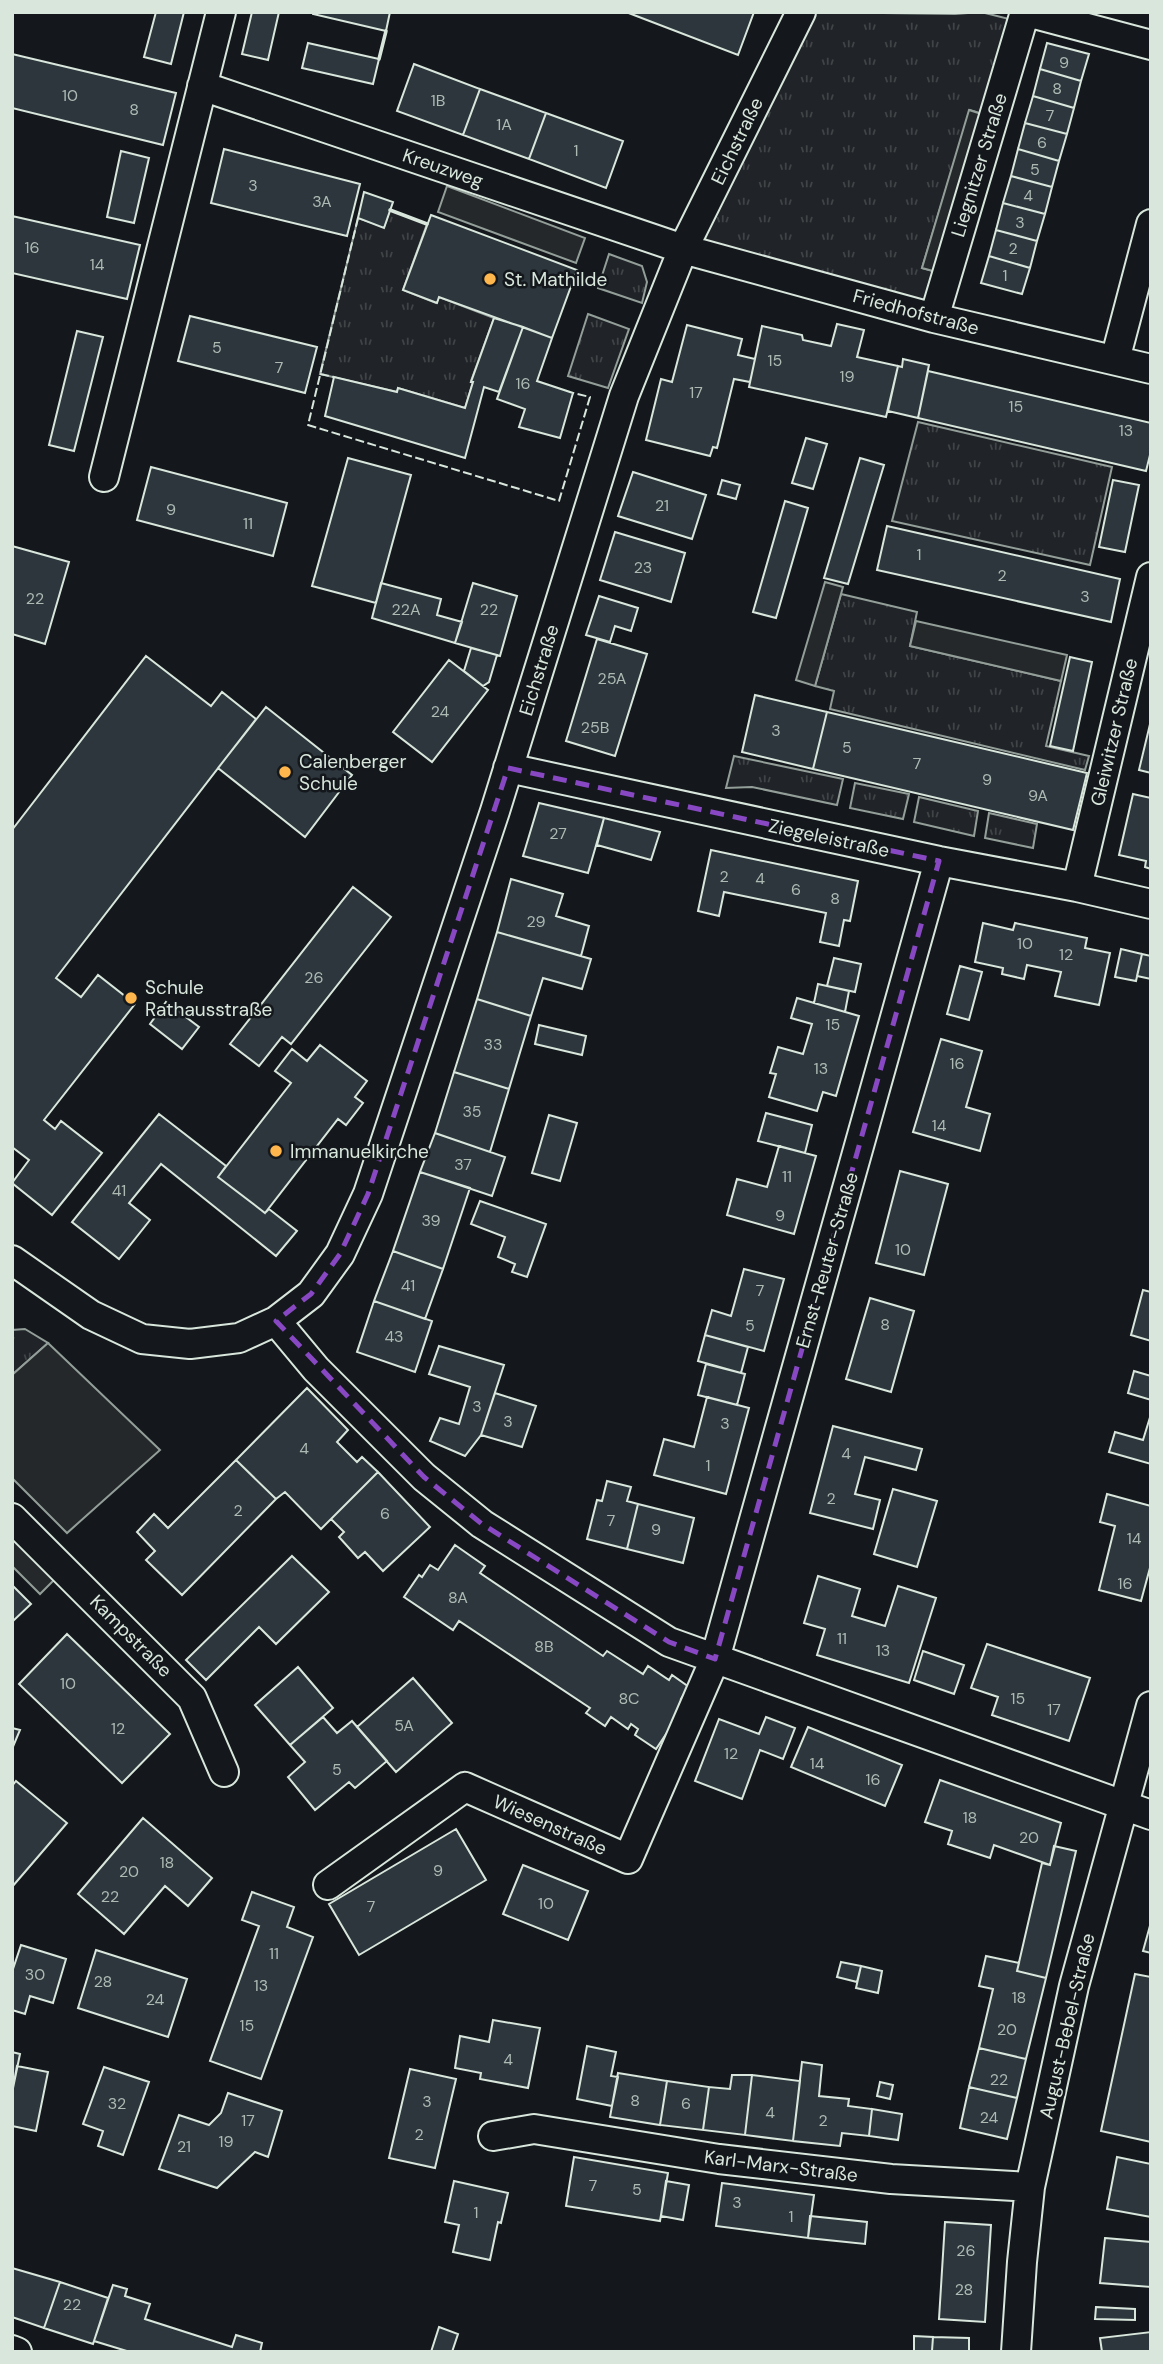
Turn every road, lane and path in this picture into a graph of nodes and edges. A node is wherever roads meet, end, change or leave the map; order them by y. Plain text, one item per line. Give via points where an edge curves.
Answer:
1 (221, 12) edge
2 (801, 12) edge
3 (1026, 12) edge
4 (1151, 45) edge
5 (202, 86) junction
6 (1151, 224) edge
7 (683, 249) junction
8 (933, 318) junction
9 (1115, 360) junction
10 (1151, 369) edge
11 (104, 477) dead end
12 (1151, 577) edge
13 (508, 768) junction
14 (939, 861) junction
15 (1077, 887) junction
16 (1151, 904) edge
17 (15, 1269) edge
18 (276, 1321) junction
19 (12, 1518) edge
20 (715, 1659) junction
21 (1151, 1706) edge
22 (224, 1772) dead end
23 (1123, 1807) junction
24 (1151, 1815) edge
25 (328, 1885) dead end
26 (493, 2136) dead end
27 (1030, 2187) junction
28 (12, 2350) edge
29 (18, 2352) edge
30 (1016, 2352) edge

1 - 5 street
2 - 7 street, Eichstraße
3 - 4 street
3 - 8 street, Liegnitzer Straße
5 - 7 street, Kreuzweg
5 - 11 street
6 - 9 street
7 - 8 street, Friedhofstraße
7 - 13 street, Eichstraße via 624,396
8 - 9 street, Friedhofstraße
9 - 10 street, Friedhofstraße
12 - 15 street, Gleiwitzer Straße
13 - 14 street, Ziegeleistraße
13 - 18 street, Eichstraße via 368,1194 340,1254 312,1294
14 - 15 street, Ziegeleistraße
14 - 20 street, Ernst-Reuter-Straße
15 - 16 street, Ziegeleistraße
17 - 18 street, Eichstraße via 90,1315 142,1339 190,1344 239,1338
18 - 20 street via 316,1368 424,1476 482,1524 669,1642
19 - 22 street, Kampstraße via 192,1698
20 - 23 street
20 - 25 street, Wiesenstraße via 628,1859 465,1787
21 - 23 street, August-Bebel-Straße
23 - 24 street
23 - 27 street, August-Bebel-Straße via 1074,1986
26 - 27 street, Karl-Marx-Straße via 534,2129 891,2179
27 - 30 street, August-Bebel-Straße
28 - 29 street

